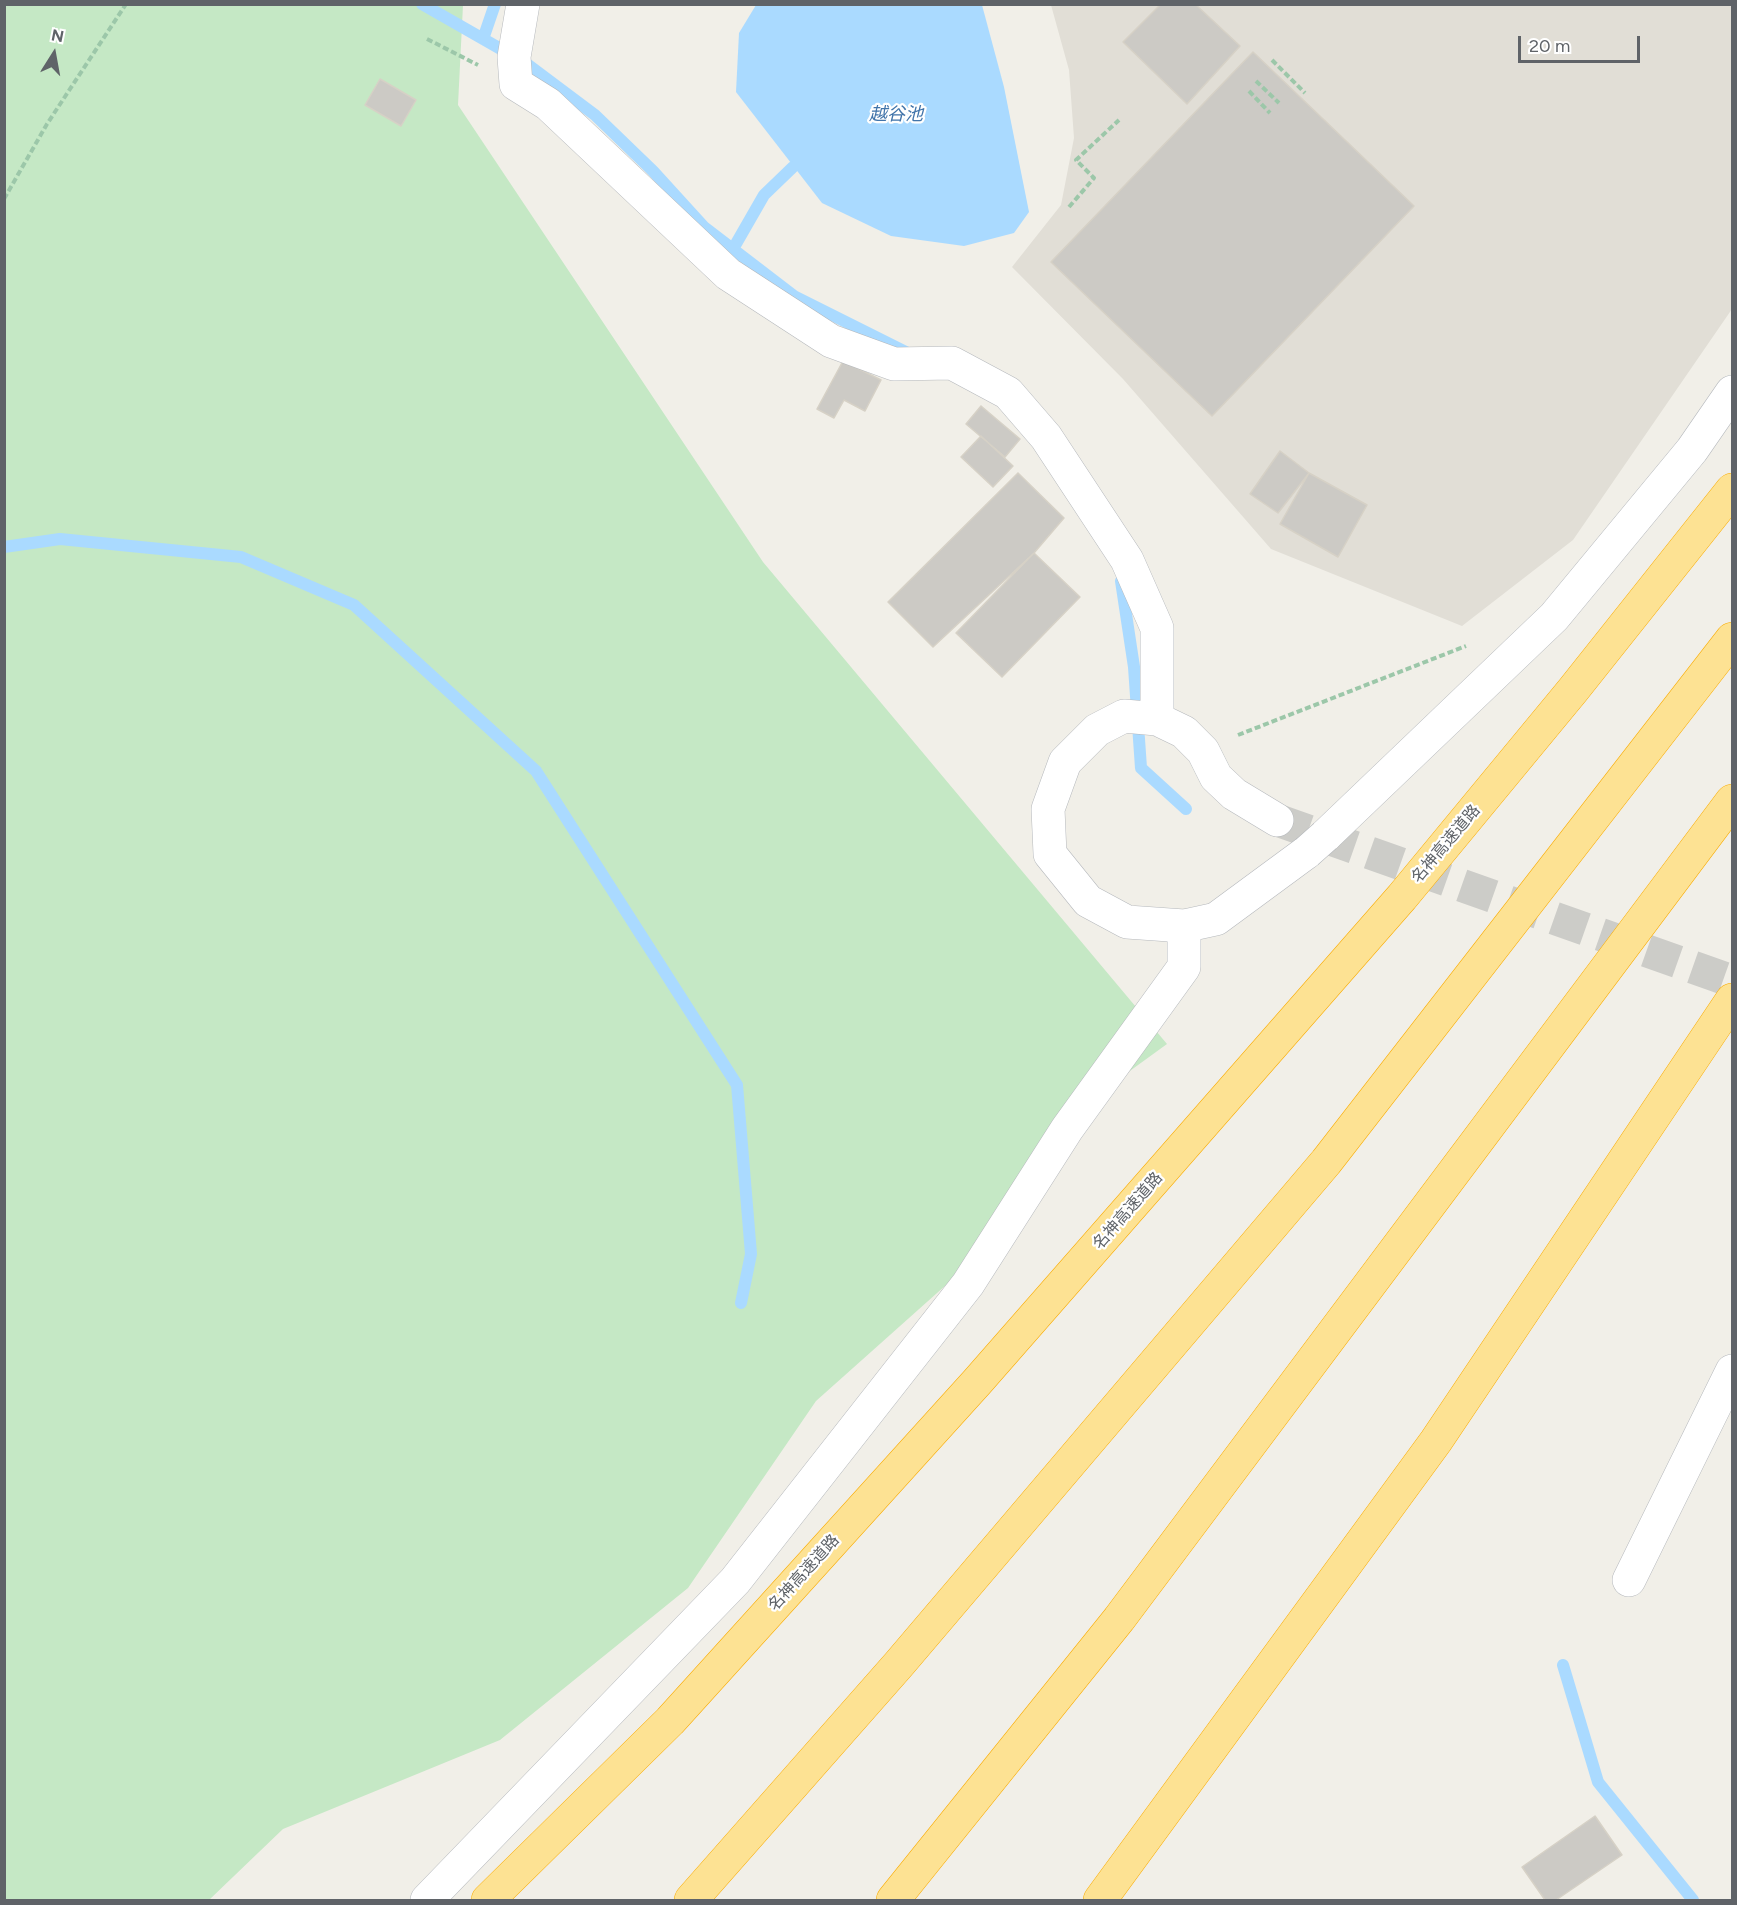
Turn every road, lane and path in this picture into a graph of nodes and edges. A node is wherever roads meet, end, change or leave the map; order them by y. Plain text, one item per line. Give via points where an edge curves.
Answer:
1 (126, 4) edge
2 (523, 4) edge
3 (427, 39) dead end
4 (1272, 60) dead end
5 (1256, 81) dead end
6 (516, 84) junction
7 (1249, 91) dead end
8 (1305, 93) dead end
9 (1279, 103) dead end
10 (1270, 113) dead end
11 (1119, 120) dead end
12 (4, 199) edge
13 (1069, 207) dead end
14 (1732, 392) edge
15 (1732, 490) edge
16 (1732, 639) edge
17 (1478, 642) dead end
18 (1145, 718) junction
19 (1227, 739) dead end
20 (1732, 801) edge
21 (1277, 820) tunnel mouth
22 (1184, 926) junction
23 (1732, 1000) edge
24 (1732, 1371) edge
25 (1629, 1580) dead end
26 (427, 1900) edge
27 (488, 1900) edge
28 (691, 1900) edge
29 (893, 1900) edge
30 (1100, 1900) edge

1 - 12 path via 47,124
2 - 6 street via 514,57
3 - 6 path
4 - 8 path
5 - 9 path
6 - 18 street via 548,104 728,274 831,341 894,364 948,362 1008,393 1046,437 1127,560 1157,628
7 - 10 path
11 - 13 path via 1076,160 1094,178
14 - 22 street via 1692,450 1554,617 1316,844 1228,910
15 - 27 highway, 名神高速道路 via 1402,897 985,1373 670,1720
16 - 28 highway via 1326,1162 899,1664
17 - 19 path
18 - 21 street via 1184,732 1203,751 1216,777 1234,795
18 - 22 street via 1097,730 1065,762 1048,809 1050,854 1088,901 1127,922
20 - 29 highway via 1119,1619
22 - 26 street via 1184,967 1067,1129 961,1293 735,1581
23 - 30 highway via 1436,1441
24 - 25 street

